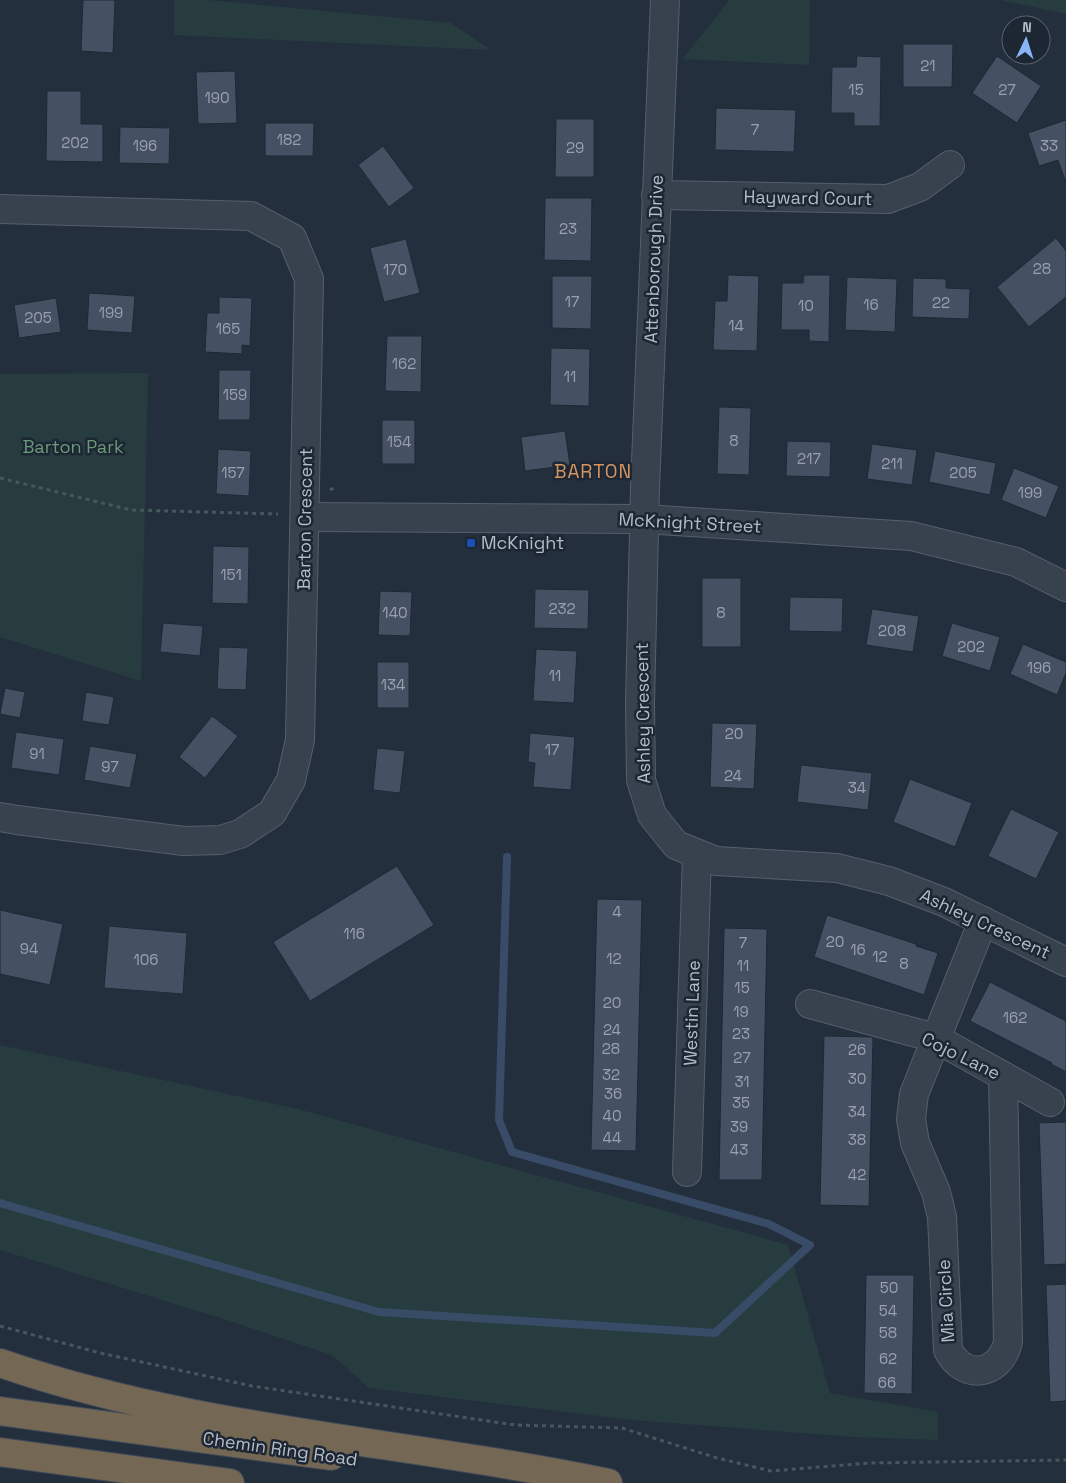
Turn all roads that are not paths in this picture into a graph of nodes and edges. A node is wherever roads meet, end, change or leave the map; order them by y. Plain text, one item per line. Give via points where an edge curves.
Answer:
1 (665, 0) edge
2 (950, 165) dead end
3 (656, 196) junction
4 (0, 209) edge
5 (295, 516) junction
6 (644, 519) junction
7 (1066, 587) edge
8 (0, 816) edge
9 (697, 854) junction
10 (984, 921) junction
11 (1066, 962) edge
12 (810, 1004) dead end
13 (935, 1038) junction
14 (1003, 1076) junction
15 (1050, 1102) dead end
16 (687, 1172) dead end
17 (0, 1363) edge
18 (0, 1412) edge
19 (0, 1452) edge
20 (230, 1483) edge
21 (561, 1483) edge
22 (608, 1483) edge

1 - 3 street, Attenborough Drive
2 - 3 street, Hayward Court via 920,187 888,199
3 - 6 street, Attenborough Drive
4 - 5 street, Barton Crescent via 251,216 292,238 309,279
5 - 6 street, McKnight Street
5 - 8 street, Barton Crescent via 300,740 291,780 272,813 240,834 220,840 184,841
6 - 7 street, McKnight Street via 911,536 1016,562
6 - 9 street, Ashley Crescent via 641,780 652,815 676,845
9 - 10 street, Ashley Crescent via 716,861 837,868 889,881
9 - 16 street, Westin Lane
10 - 11 street, Ashley Crescent
10 - 13 street, Mia Circle
12 - 13 street, Cojo Lane
13 - 14 street, Cojo Lane
13 - 14 street, Mia Circle via 914,1094 911,1119 915,1142 936,1192 942,1217 948,1350 952,1359 968,1370 978,1371 995,1365 1002,1359 1008,1342
14 - 15 street, Cojo Lane
17 - 22 highway via 162,1408 552,1471
18 - 21 highway, Chemin Ring Road via 385,1464
19 - 20 highway

